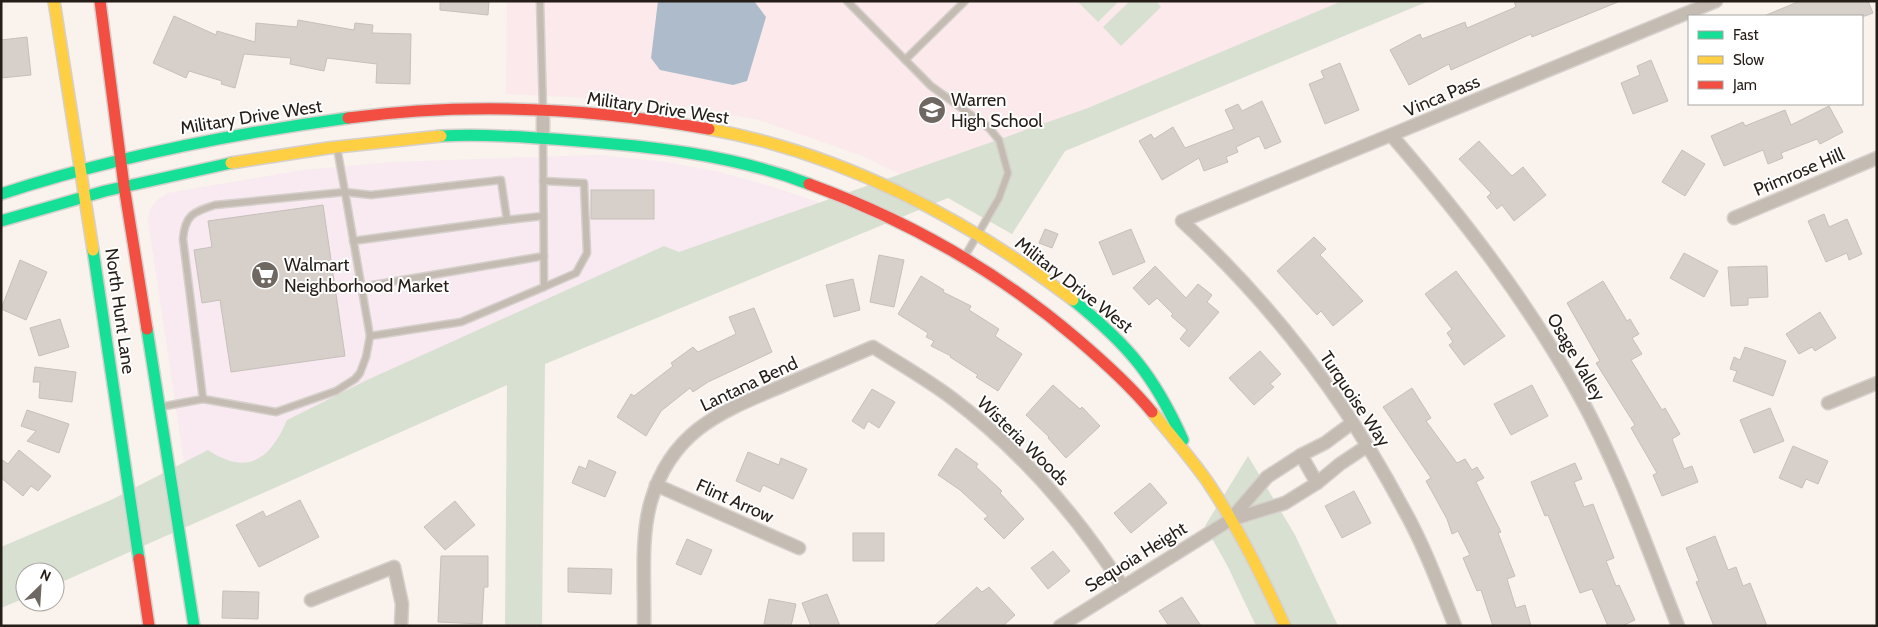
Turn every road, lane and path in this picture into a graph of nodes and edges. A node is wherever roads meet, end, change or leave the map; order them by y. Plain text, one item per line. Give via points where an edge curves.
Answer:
1 (54, 1) edge
2 (100, 1) edge
3 (540, 1) edge
4 (848, 1) edge
5 (965, 1) edge
6 (1716, 1) edge
7 (906, 60) junction
8 (543, 111) junction
9 (1392, 136) junction
10 (543, 139) junction
11 (337, 147) junction
12 (121, 158) junction
13 (1877, 158) edge
14 (81, 168) junction
15 (543, 181) junction
16 (124, 186) junction
17 (345, 192) junction
18 (1, 194) edge
19 (85, 194) junction
20 (543, 216) junction
21 (1734, 218) dead end
22 (508, 220) junction
23 (1, 221) edge
24 (1182, 221) joint
25 (978, 235) junction
26 (353, 241) junction
27 (544, 256) junction
28 (965, 256) junction
29 (361, 286) junction
30 (544, 287) junction
31 (370, 336) junction
32 (873, 348) joint
33 (1877, 383) edge
34 (203, 400) junction
35 (1828, 403) dead end
36 (159, 407) junction
37 (1352, 423) junction
38 (1367, 446) junction
39 (1300, 455) junction
40 (1194, 463) junction
41 (1317, 483) junction
42 (656, 485) junction
43 (1230, 520) junction
44 (799, 548) dead end
45 (1123, 587) junction
46 (311, 600) dead end
47 (149, 626) edge
48 (194, 626) edge
49 (400, 626) edge
50 (644, 626) edge
51 (1060, 626) edge
52 (1285, 626) edge
53 (1455, 626) edge
54 (1678, 626) edge

1 - 14 main road, North Hunt Lane
2 - 12 main road, North Hunt Lane
3 - 8 lane
4 - 7 lane
5 - 7 lane
6 - 9 street, Vinca Pass
7 - 25 lane via 931,86 990,128 998,140 1008,173 1000,198
8 - 10 street
8 - 12 main road, Military Drive West via 404,111 274,128
8 - 25 main road, Military Drive West via 652,121 728,134 791,150 887,187
9 - 24 street, Vinca Pass
9 - 54 street, Osage Valley via 1474,233 1542,331 1598,431 1627,495
10 - 11 main road, Military Drive West via 505,135 434,136
10 - 15 lane
10 - 28 main road, Military Drive West via 658,148 723,158 784,174 877,210
11 - 16 main road, Military Drive West via 279,154
11 - 17 lane
12 - 14 main road, Military Drive West
12 - 16 main road, North Hunt Lane
13 - 21 street, Primrose Hill
14 - 18 main road, Military Drive West
14 - 19 main road, North Hunt Lane
15 - 20 lane
15 - 30 lane via 584,183 587,253 576,273
16 - 19 main road, Military Drive West
16 - 36 main road, North Hunt Lane
17 - 22 lane via 371,195 501,180
17 - 26 lane
17 - 34 lane via 215,205 188,218 183,239
19 - 23 main road, Military Drive West
19 - 47 main road, North Hunt Lane
20 - 22 lane
20 - 27 lane
22 - 26 lane
24 - 37 street, Turquoise Way via 1267,308 1320,373
25 - 28 lane
25 - 40 main road, Military Drive West via 1031,269 1092,318 1139,362 1166,403
26 - 29 lane
27 - 29 lane
27 - 30 lane
28 - 40 main road, Military Drive West via 1016,289 1100,359
29 - 31 lane
30 - 31 lane via 461,322
31 - 34 lane via 360,373 336,391 276,412
32 - 42 street, Lantana Bend via 713,417 681,445
32 - 45 street, Wisteria Woods via 951,397 1023,460 1081,525
33 - 35 street
34 - 36 lane
36 - 48 main road, North Hunt Lane
37 - 38 street, Turquoise Way
37 - 39 street, Sequoia Height via 1326,443
38 - 41 street, Sequoia Height
38 - 53 street, Turquoise Way via 1404,508
39 - 41 street
39 - 43 street, Sequoia Height via 1267,477
40 - 43 main road, Military Drive West
41 - 43 street, Sequoia Height via 1285,503
42 - 44 street, Flint Arrow
42 - 50 street, Lantana Bend via 646,531
43 - 45 street, Sequoia Height
43 - 52 main road, Military Drive West via 1264,580
45 - 51 street, Sequoia Height
46 - 49 street via 394,567 402,604

